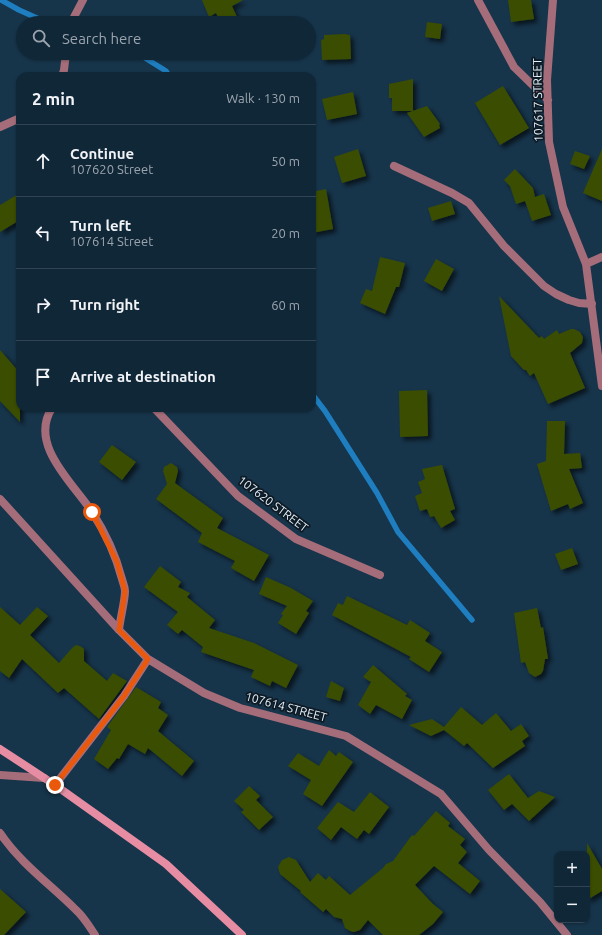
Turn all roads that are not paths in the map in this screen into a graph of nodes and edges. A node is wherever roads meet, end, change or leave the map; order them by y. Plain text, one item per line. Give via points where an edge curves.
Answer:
1 (83, 0) edge
2 (478, 0) edge
3 (553, 0) edge
4 (75, 16) edge
5 (65, 60) edge
6 (63, 72) edge
7 (548, 100) junction
8 (16, 120) edge
9 (0, 127) edge
10 (394, 166) dead end
11 (602, 257) edge
12 (586, 264) junction
13 (592, 304) junction
14 (602, 386) edge
15 (50, 412) edge
16 (158, 412) edge
17 (0, 499) edge
18 (380, 575) dead end
19 (119, 630) junction
20 (148, 659) junction
21 (0, 749) edge
22 (0, 775) edge
23 (44, 778) junction
24 (55, 785) junction
25 (0, 833) edge
26 (95, 935) edge
27 (242, 935) edge
28 (567, 935) edge

1 - 4 street
2 - 7 street via 514,67
3 - 7 street, 107617 STREET
5 - 6 street
7 - 12 street, 107617 STREET via 549,142 563,207
8 - 9 street
10 - 13 street via 468,203 504,246 544,286 569,300
11 - 12 street
12 - 13 street, 107617 STREET
13 - 14 street, 107617 STREET
15 - 19 street via 45,426 49,450 92,512 117,562 125,591
16 - 18 street, 107620 STREET via 238,496 296,539
17 - 19 street, 107614 STREET
19 - 20 street, 107614 STREET
20 - 24 street via 124,696
20 - 28 street, 107614 STREET via 204,692 240,708 346,736 441,794
21 - 23 main road
22 - 23 street
23 - 24 main road
24 - 27 main road via 166,864
25 - 26 street via 25,863 77,910

